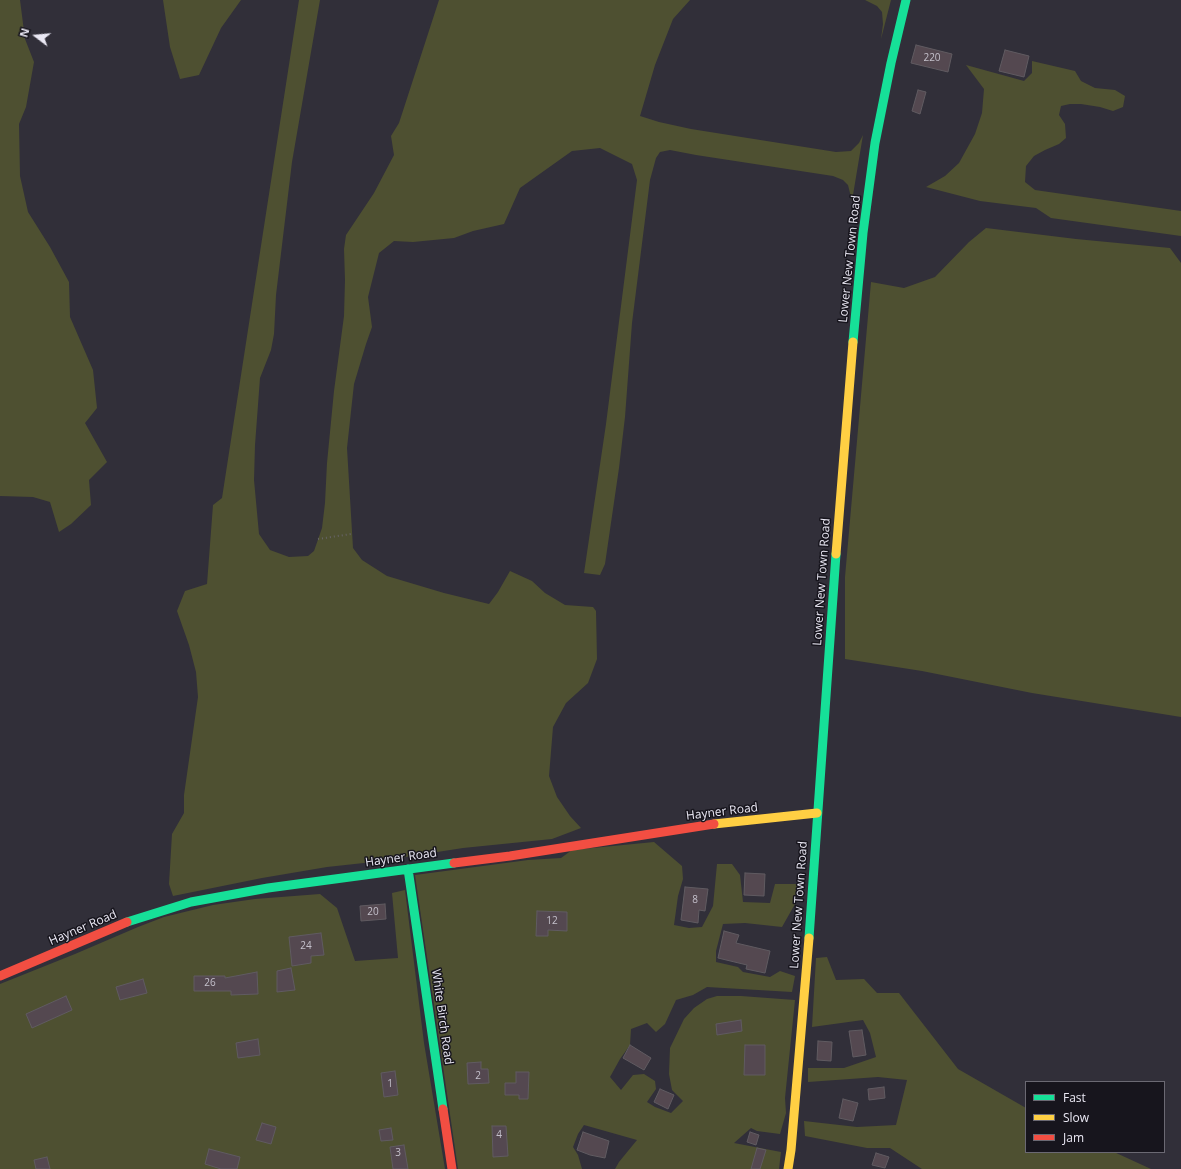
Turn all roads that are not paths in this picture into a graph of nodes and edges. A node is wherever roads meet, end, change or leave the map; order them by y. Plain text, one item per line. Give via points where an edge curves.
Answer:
1 (906, 0) edge
2 (817, 813) junction
3 (408, 869) junction
4 (0, 976) edge
5 (452, 1169) edge
6 (788, 1169) edge

1 - 2 street, Lower New Town Road via 875,143 863,232 846,419
2 - 3 street, Hayner Road via 715,824
2 - 6 street, Lower New Town Road via 805,996
3 - 4 street, Hayner Road via 268,888 190,902 128,922
3 - 5 street, White Birch Road

